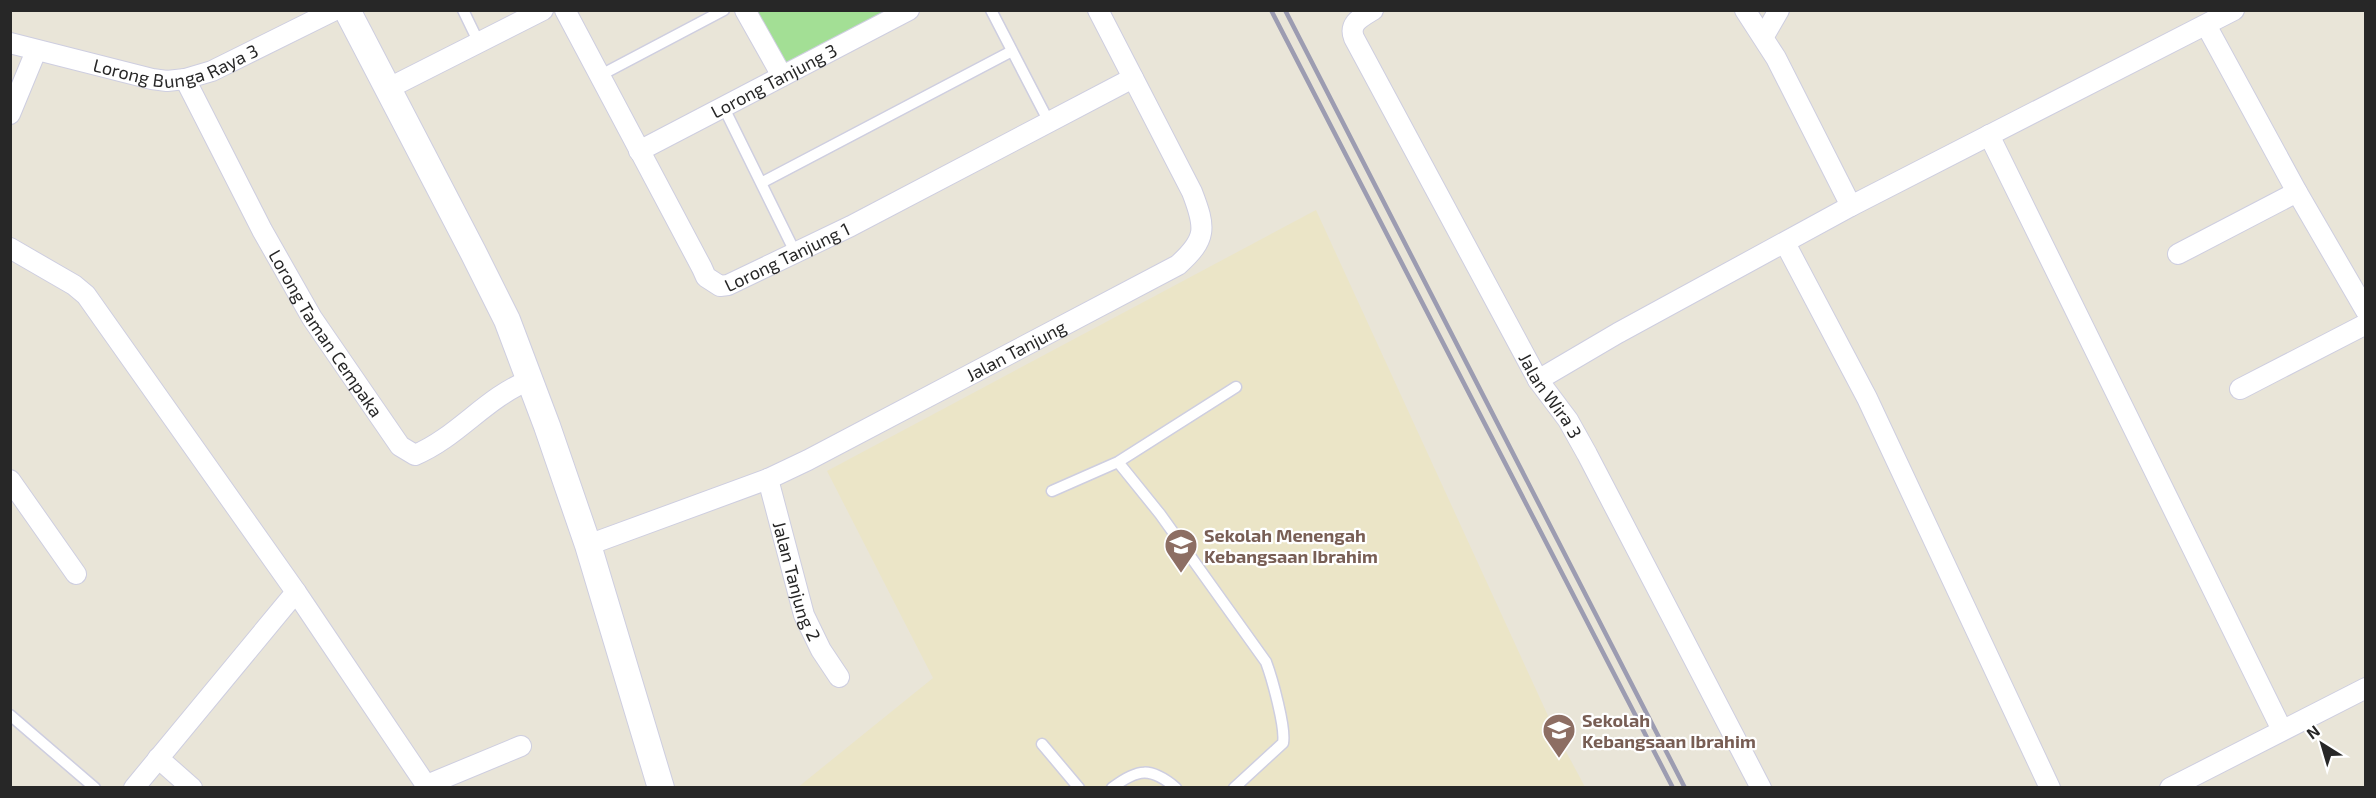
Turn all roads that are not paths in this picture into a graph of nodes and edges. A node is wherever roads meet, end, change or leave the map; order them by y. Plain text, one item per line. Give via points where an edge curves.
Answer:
1 (335, 10) edge
2 (347, 10) edge
3 (464, 10) edge
4 (543, 10) edge
5 (565, 10) edge
6 (724, 10) edge
7 (745, 10) edge
8 (991, 10) edge
9 (1098, 10) edge
10 (1373, 10) edge
11 (1745, 10) edge
12 (1779, 10) edge
13 (2234, 10) edge
14 (903, 12) edge
15 (2210, 19) edge
16 (1764, 36) junction
17 (10, 43) edge
18 (479, 43) junction
19 (36, 51) junction
20 (1012, 51) junction
21 (599, 76) junction
22 (782, 76) junction
23 (1133, 78) junction
24 (185, 79) junction
25 (387, 89) junction
26 (723, 106) junction
27 (10, 114) edge
28 (1049, 122) junction
29 (1989, 135) junction
30 (639, 150) junction
31 (761, 183) junction
32 (2297, 192) junction
33 (1851, 206) junction
34 (1785, 243) junction
35 (10, 248) edge
36 (795, 252) junction
37 (2178, 254) dead end
38 (2366, 311) edge
39 (2366, 324) edge
40 (530, 380) junction
41 (1538, 380) junction
42 (1236, 387) dead end
43 (2240, 389) dead end
44 (1118, 462) junction
45 (768, 479) junction
46 (13, 491) edge
47 (1052, 491) dead end
48 (588, 545) junction
49 (76, 574) dead end
50 (296, 592) junction
51 (839, 677) dead end
52 (2366, 688) edge
53 (10, 715) edge
54 (2282, 730) junction
55 (1042, 744) dead end
56 (521, 746) dead end
57 (158, 758) junction
58 (427, 786) edge
59 (95, 788) edge
60 (134, 788) edge
61 (192, 788) edge
62 (661, 788) edge
63 (1079, 788) edge
64 (1112, 788) edge
65 (1176, 788) edge
66 (1234, 788) edge
67 (1761, 788) edge
68 (2050, 788) edge
69 (2170, 788) edge

1 - 24 street, Lorong Bunga Raya 3 via 212,71
2 - 25 street
3 - 18 lane
4 - 18 street
5 - 21 street, Lorong Tanjung 1
6 - 21 lane
7 - 22 street
8 - 20 lane
9 - 23 street, Jalan Tanjung
10 - 41 street, Jalan Wira 3 via 1357,19 1354,38
11 - 16 street
12 - 16 street
13 - 15 street
14 - 22 street, Lorong Tanjung 3
15 - 29 street
15 - 32 street
16 - 33 street
17 - 19 street, Lorong Bunga Raya 3
18 - 25 street
19 - 24 street, Lorong Bunga Raya 3 via 152,79
19 - 27 street
20 - 28 lane
20 - 31 lane
21 - 30 street, Lorong Tanjung 1
22 - 26 street, Lorong Tanjung 3
23 - 28 street, Lorong Tanjung 1
23 - 45 street, Jalan Tanjung via 1202,218 1199,243 1189,256 1178,266
24 - 40 street, Lorong Taman Cempaka via 306,308 400,446 415,455 433,447 502,393
25 - 40 street via 489,283
26 - 30 street, Lorong Tanjung 3
26 - 31 lane
28 - 36 street, Lorong Tanjung 1
29 - 33 street
29 - 54 street
30 - 36 street, Lorong Tanjung 1 via 712,282 728,285
31 - 36 lane
32 - 37 street
32 - 38 street
33 - 34 street
34 - 41 street
34 - 68 street via 1867,398
35 - 50 street via 86,295
39 - 43 street
40 - 48 street
41 - 67 street, Jalan Wira 3 via 1587,454
42 - 44 lane
44 - 47 lane
44 - 66 lane via 1266,662 1271,676 1284,730 1283,743
45 - 48 street, Jalan Tanjung
45 - 51 street, Jalan Tanjung 2 via 804,615
46 - 49 street
48 - 62 street
50 - 57 street
50 - 58 street
52 - 54 street
53 - 59 lane
54 - 69 street
55 - 63 lane
56 - 58 street
57 - 60 street
57 - 61 street
64 - 65 lane via 1141,771 1155,773

